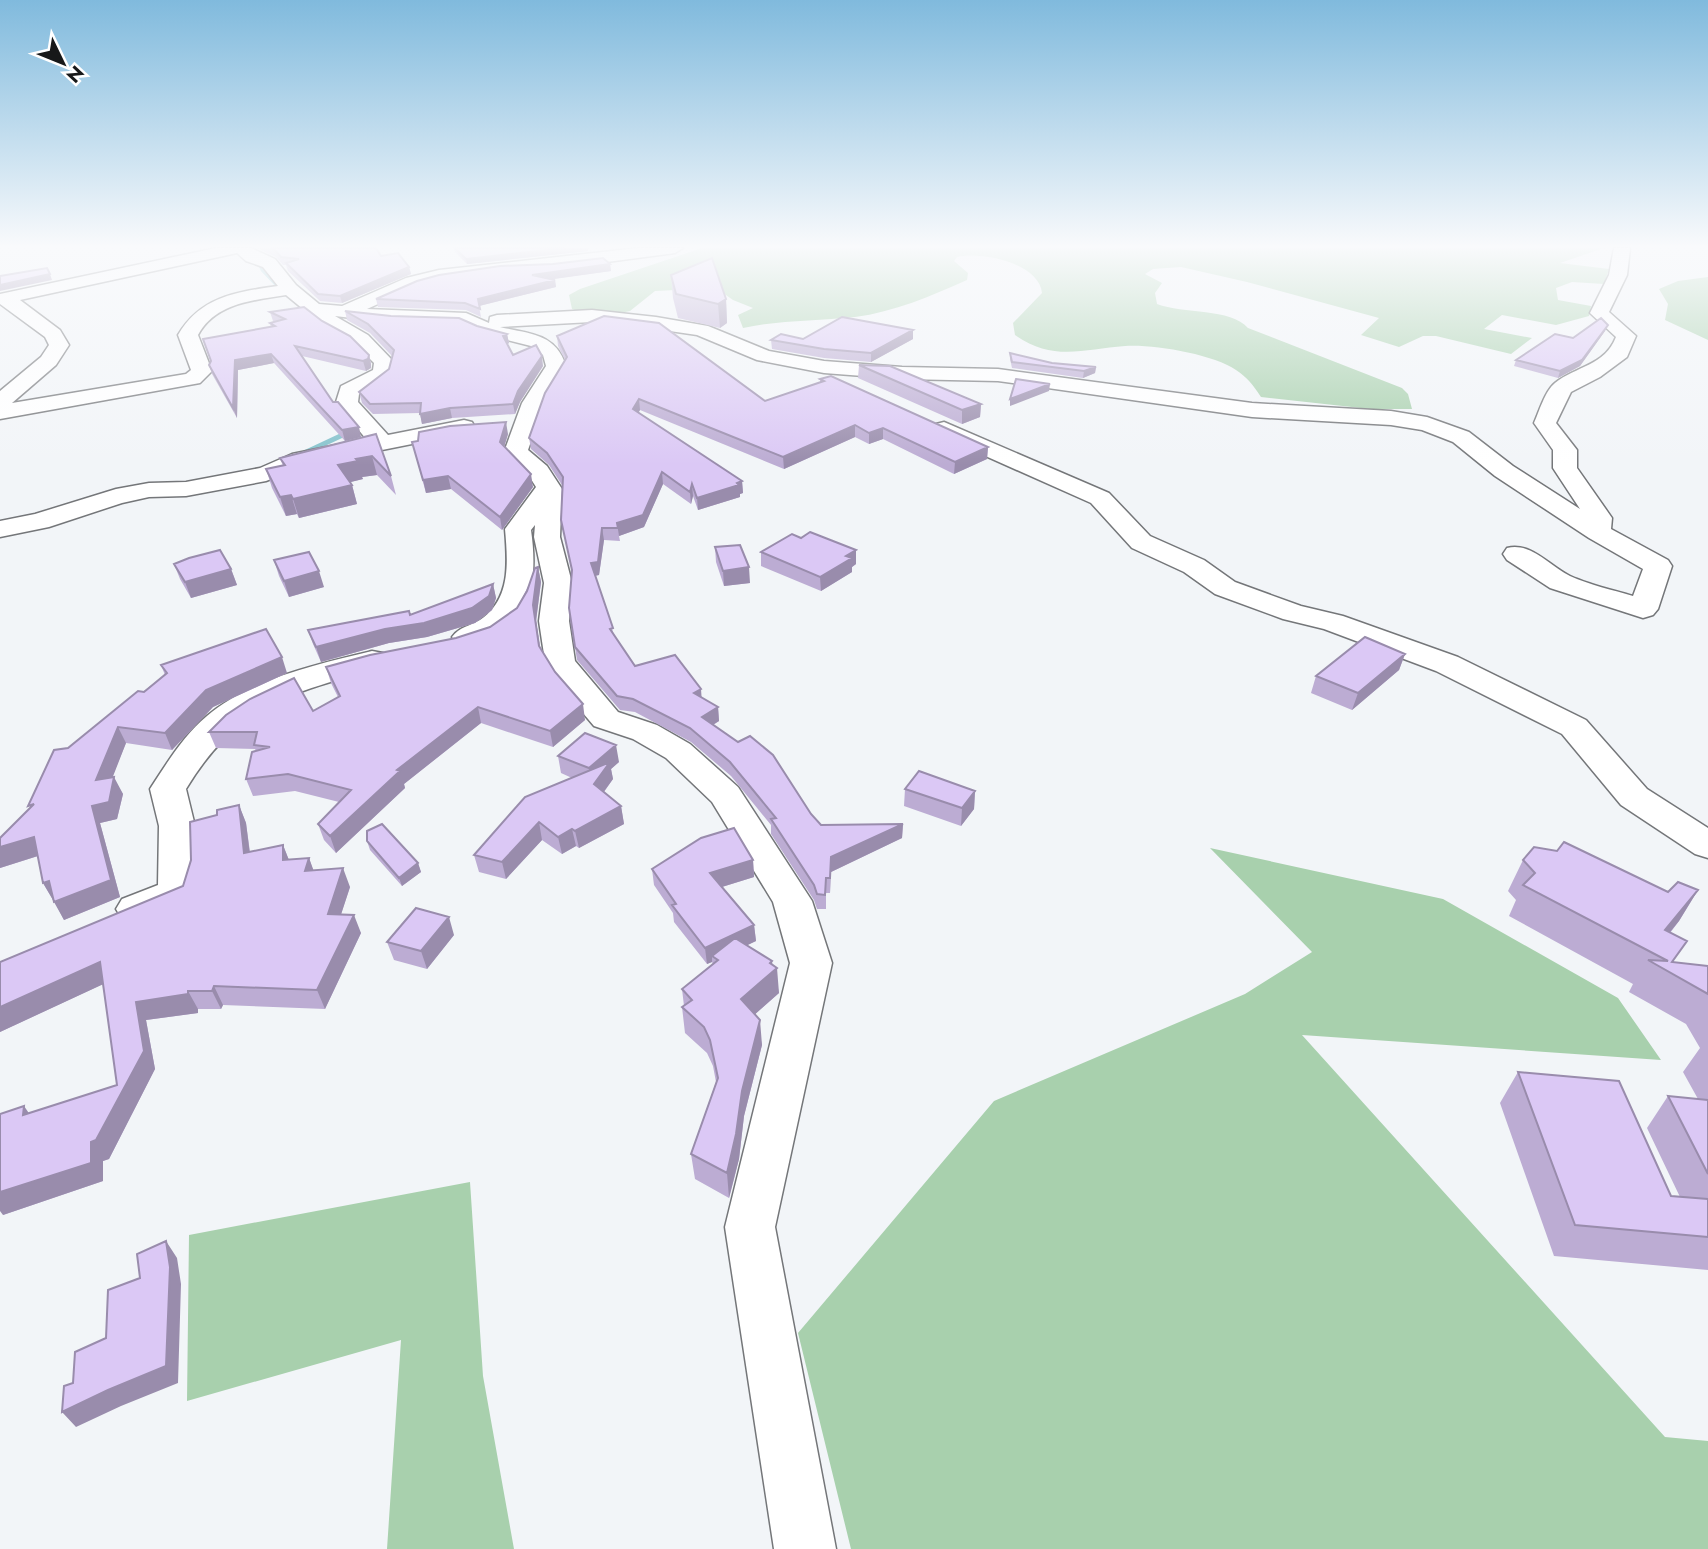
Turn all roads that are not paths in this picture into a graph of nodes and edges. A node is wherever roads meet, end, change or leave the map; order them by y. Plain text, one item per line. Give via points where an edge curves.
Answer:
1 (33, 320) edge
2 (196, 320) edge
3 (331, 320) edge
4 (469, 320) edge
5 (488, 320) edge
6 (513, 320) edge
7 (631, 320) edge
8 (1608, 320) edge
9 (824, 367) junction
10 (878, 399) edge
11 (0, 402) edge
12 (0, 412) edge
13 (915, 416) edge
14 (506, 424) junction
15 (382, 443) junction
16 (550, 489) junction
17 (0, 529) edge
18 (1598, 532) junction
19 (1517, 555) dead end
20 (443, 645) edge
21 (400, 654) edge
22 (1708, 845) edge
23 (101, 923) edge
24 (805, 1549) edge

1 - 11 street via 60,345 48,362
2 - 12 street via 188,335 202,371 193,379
3 - 15 street via 384,362 383,373 349,391 347,402
4 - 14 street via 538,342 552,352 556,366 533,403
5 - 6 street
7 - 9 street via 701,330 764,356
8 - 18 street via 1626,336 1620,353 1562,388 1545,423 1565,450 1568,474 1599,518
9 - 10 street via 842,383
9 - 18 street via 998,375 1252,410 1427,424 1461,437
13 - 22 street via 1100,498 1141,542 1194,566 1225,588 1447,664 1574,727 1634,797
14 - 15 street via 452,428
14 - 16 street via 516,452
15 - 17 street via 300,459 266,474 116,497
16 - 20 street via 518,529 523,571 507,615 487,631
16 - 24 street via 547,537 558,583 554,621 560,661 606,719 645,732 678,751 725,795 792,901 811,963 750,1227
18 - 19 street via 1658,566 1643,609 1560,582
21 - 23 street via 319,675 226,716 192,750 168,789 177,826 177,892

